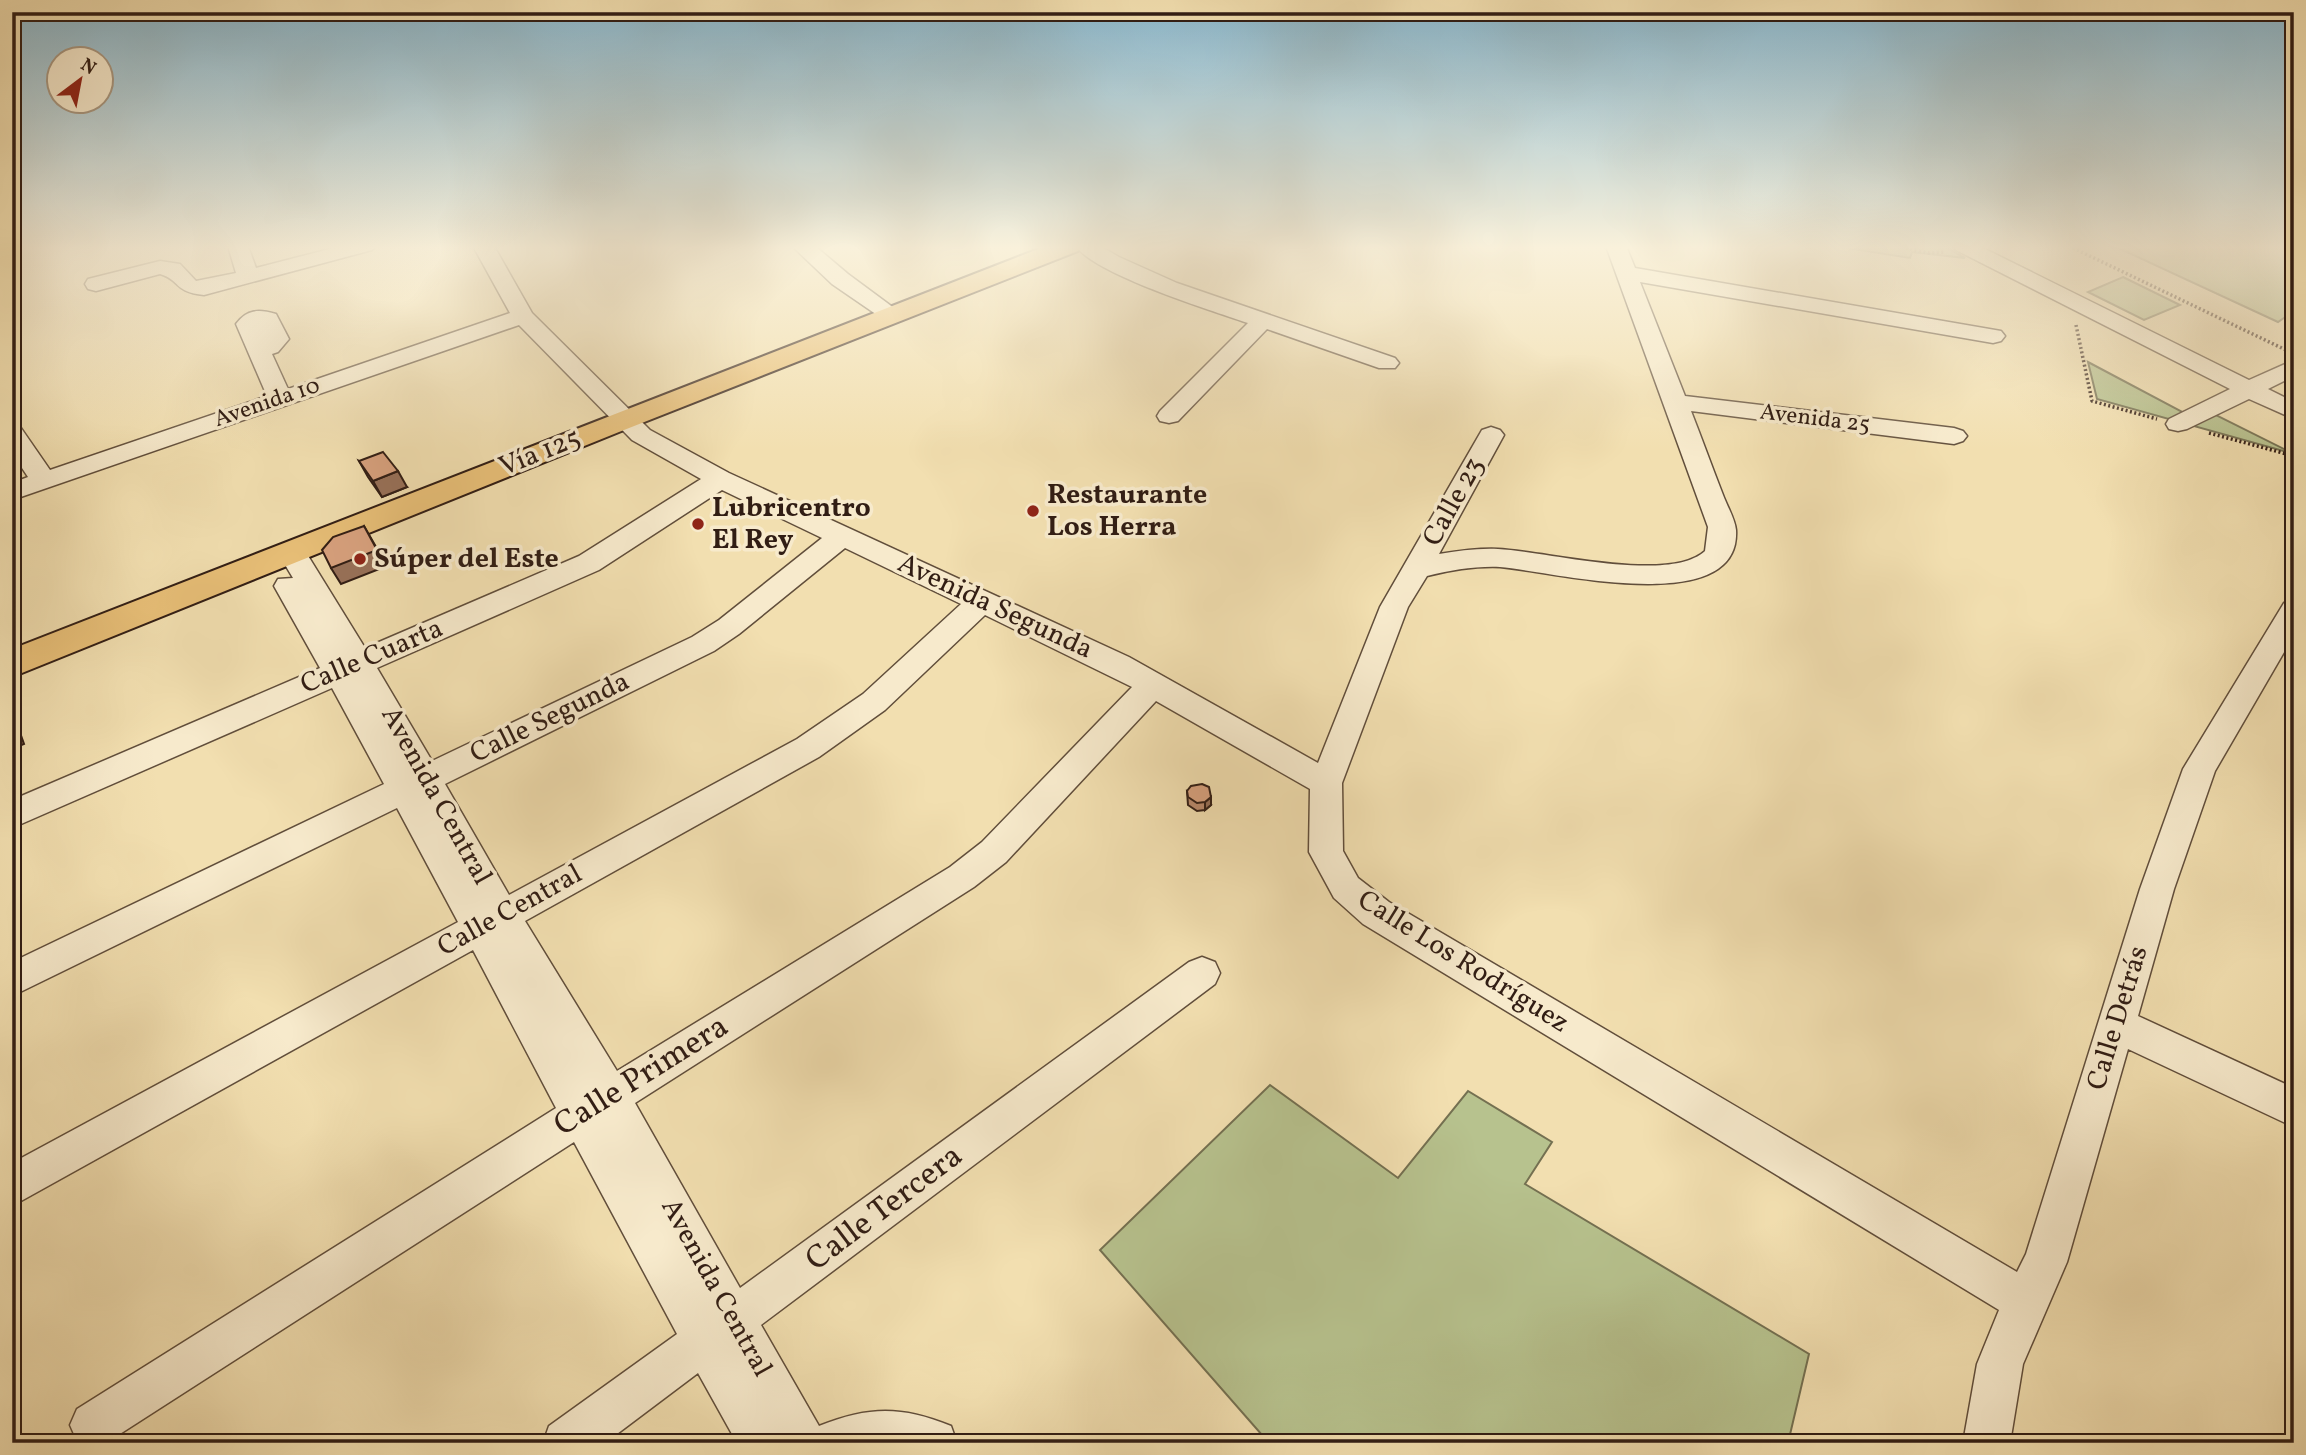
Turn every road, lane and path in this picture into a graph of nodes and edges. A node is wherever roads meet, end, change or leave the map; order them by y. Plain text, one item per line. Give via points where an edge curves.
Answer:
1 (513, 314) edge
2 (514, 314) edge
3 (891, 314) edge
4 (1246, 314) edge
5 (1642, 314) edge
6 (1885, 314) edge
7 (2074, 314) edge
8 (2099, 314) edge
9 (2210, 314) edge
10 (516, 318) junction
11 (1263, 320) junction
12 (1993, 336) dead end
13 (259, 351) dead end
14 (2294, 354) edge
15 (1387, 363) dead end
16 (2294, 367) edge
17 (2247, 388) junction
18 (280, 399) junction
19 (1676, 402) junction
20 (2294, 412) edge
21 (1169, 416) dead end
22 (615, 423) junction
23 (2178, 425) junction
24 (12, 433) edge
25 (1491, 435) dead end
26 (1954, 436) dead end
27 (2294, 456) edge
28 (720, 479) junction
29 (44, 481) junction
30 (12, 492) edge
31 (842, 536) junction
32 (282, 557) junction
33 (1417, 569) junction
34 (982, 601) junction
35 (2294, 610) edge
36 (12, 664) edge
37 (349, 666) junction
38 (1154, 684) junction
39 (415, 783) junction
40 (1326, 783) junction
41 (12, 815) edge
42 (491, 921) junction
43 (1202, 972) dead end
44 (12, 980) edge
45 (2116, 1024) junction
46 (596, 1105) junction
47 (2294, 1108) edge
48 (12, 1186) edge
49 (2025, 1301) junction
50 (719, 1332) junction
51 (93, 1425) dead end
52 (566, 1443) edge
53 (763, 1443) edge
54 (803, 1443) edge
55 (835, 1443) edge
56 (934, 1443) edge
57 (1986, 1443) edge

1 - 10 street
2 - 10 street
3 - 22 main road, Vía 125
4 - 11 street
5 - 19 street
6 - 12 street
7 - 23 path via 2092,401
8 - 17 street
9 - 14 path
10 - 18 street, Avenida 10
10 - 22 street, Avenida Segunda
11 - 15 street
11 - 21 street
13 - 18 street
16 - 17 street
17 - 20 street
17 - 23 street
18 - 29 street, Avenida 10
19 - 26 street, Avenida 25
19 - 33 street via 1722,527 1721,545 1712,561 1683,574 1634,574 1500,558 1460,559
22 - 28 street, Avenida Segunda
22 - 32 main road, Vía 125
23 - 27 path
24 - 29 street
25 - 33 street, Calle 23
28 - 31 street, Avenida Segunda
28 - 37 street, Calle Cuarta via 610,552
29 - 30 street, Avenida 10
31 - 34 street, Avenida Segunda
31 - 39 street, Calle Segunda via 703,644
32 - 36 main road, Vía 125
32 - 37 street, Avenida Central
33 - 40 street, Calle Los Rodríguez via 1394,607
34 - 38 street, Avenida Segunda
34 - 42 street, Calle Central via 844,725
35 - 45 street, Calle Detrás via 2199,769
37 - 39 street, Avenida Central
37 - 41 street, Calle Cuarta
38 - 40 street, Avenida Segunda
38 - 46 street, Calle Primera via 994,852 962,877
39 - 42 street, Avenida Central
39 - 44 street, Calle Segunda
40 - 49 street, Calle Los Rodríguez via 1326,852 1357,899
42 - 46 street, Avenida Central
42 - 48 street, Calle Central
43 - 50 street, Calle Tercera
45 - 47 street
45 - 49 street, Calle Detrás via 2045,1262
46 - 50 street, Avenida Central
46 - 51 street, Calle Primera
49 - 57 street, Calle Detrás via 2000,1364
50 - 52 street, Calle Tercera
50 - 53 street, Avenida Central
50 - 54 street, Avenida Central
55 - 56 street via 883,1433 907,1434

